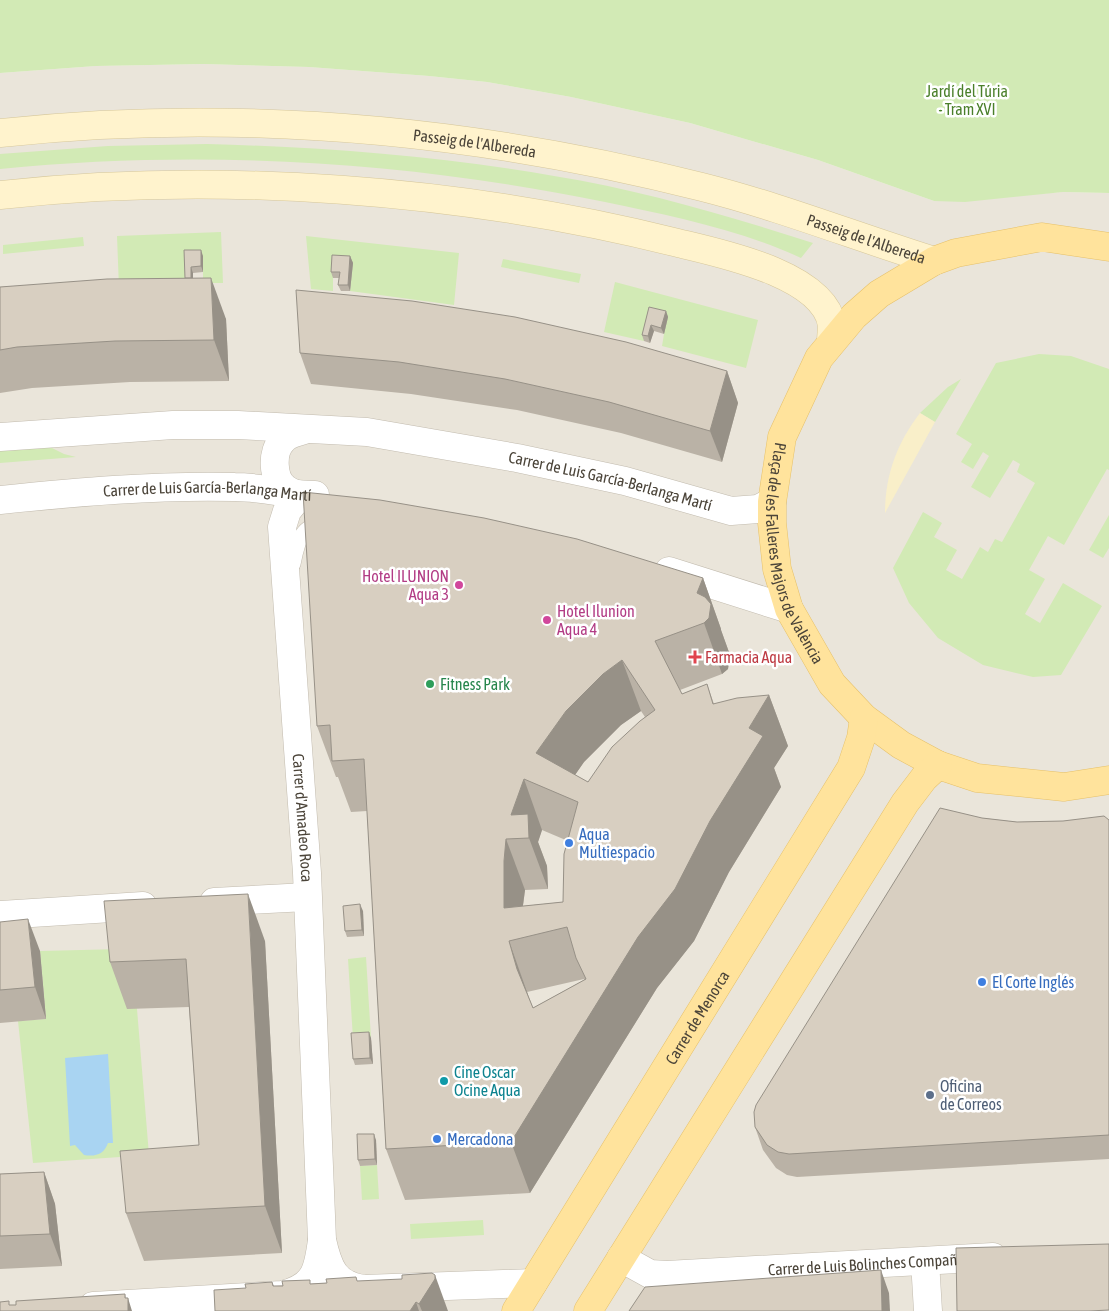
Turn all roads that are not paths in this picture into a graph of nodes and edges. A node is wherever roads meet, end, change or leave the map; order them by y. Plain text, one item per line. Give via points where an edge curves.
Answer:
1 (0, 133) edge
2 (0, 195) edge
3 (1109, 247) edge
4 (934, 261) junction
5 (831, 342) junction
6 (304, 430) junction
7 (0, 437) edge
8 (300, 496) junction
9 (339, 497) edge
10 (0, 500) edge
11 (772, 502) junction
12 (340, 526) edge
13 (646, 564) edge
14 (286, 595) junction
15 (789, 609) junction
16 (864, 718) junction
17 (938, 765) junction
18 (1109, 780) edge
19 (307, 897) junction
20 (0, 914) edge
21 (322, 1240) junction
22 (1022, 1255) edge
23 (621, 1258) junction
24 (925, 1261) junction
25 (533, 1283) junction
26 (66, 1308) edge
27 (516, 1311) edge
28 (588, 1311) edge
29 (928, 1311) edge

1 - 4 street, Passeig de l'Albereda via 58,127 242,123 344,127 435,136 534,151 703,187
2 - 5 street via 53,189 164,185 255,187 420,198 563,217 713,252 782,274 825,308 832,324
3 - 4 main road, Plaça de les Falleres Majors de València via 1042,237 956,253
4 - 5 main road, Plaça de les Falleres Majors de València via 879,294
5 - 11 main road, Plaça de les Falleres Majors de València via 819,358 782,437
6 - 7 street, Carrer de Luis García-Berlanga Martí via 173,425
6 - 8 street via 283,438 277,448 275,466 277,480 285,489
6 - 11 street, Carrer de Luis García-Berlanga Martí via 367,432 517,458 625,481 731,511 758,509
8 - 9 street, Carrer de Luis García-Berlanga Martí
8 - 10 street, Carrer de Luis García-Berlanga Martí via 238,487 170,486
8 - 14 street, Carrer d'Amadeo Roca via 287,512 282,527
11 - 15 main road, Plaça de les Falleres Majors de València via 777,569
12 - 14 lane via 318,524 303,533 296,549
13 - 15 street
14 - 19 street, Carrer d'Amadeo Roca
15 - 16 main road, Plaça de les Falleres Majors de València via 832,684
16 - 17 main road, Plaça de les Falleres Majors de València via 901,746
16 - 25 main road, Carrer de Menorca via 851,768
17 - 18 main road, Plaça de les Falleres Majors de València via 977,778 1064,787
17 - 23 main road via 905,804
19 - 20 street
19 - 21 street, Carrer d'Amadeo Roca
21 - 25 street via 333,1272 349,1287 364,1290
21 - 26 street via 315,1274 307,1286 297,1292
22 - 24 street, Carrer de Luis Bolinches Compañ
23 - 24 street, Carrer de Luis Bolinches Compañ via 650,1274 667,1275
23 - 28 main road
24 - 29 street
25 - 27 main road, Carrer de Menorca

